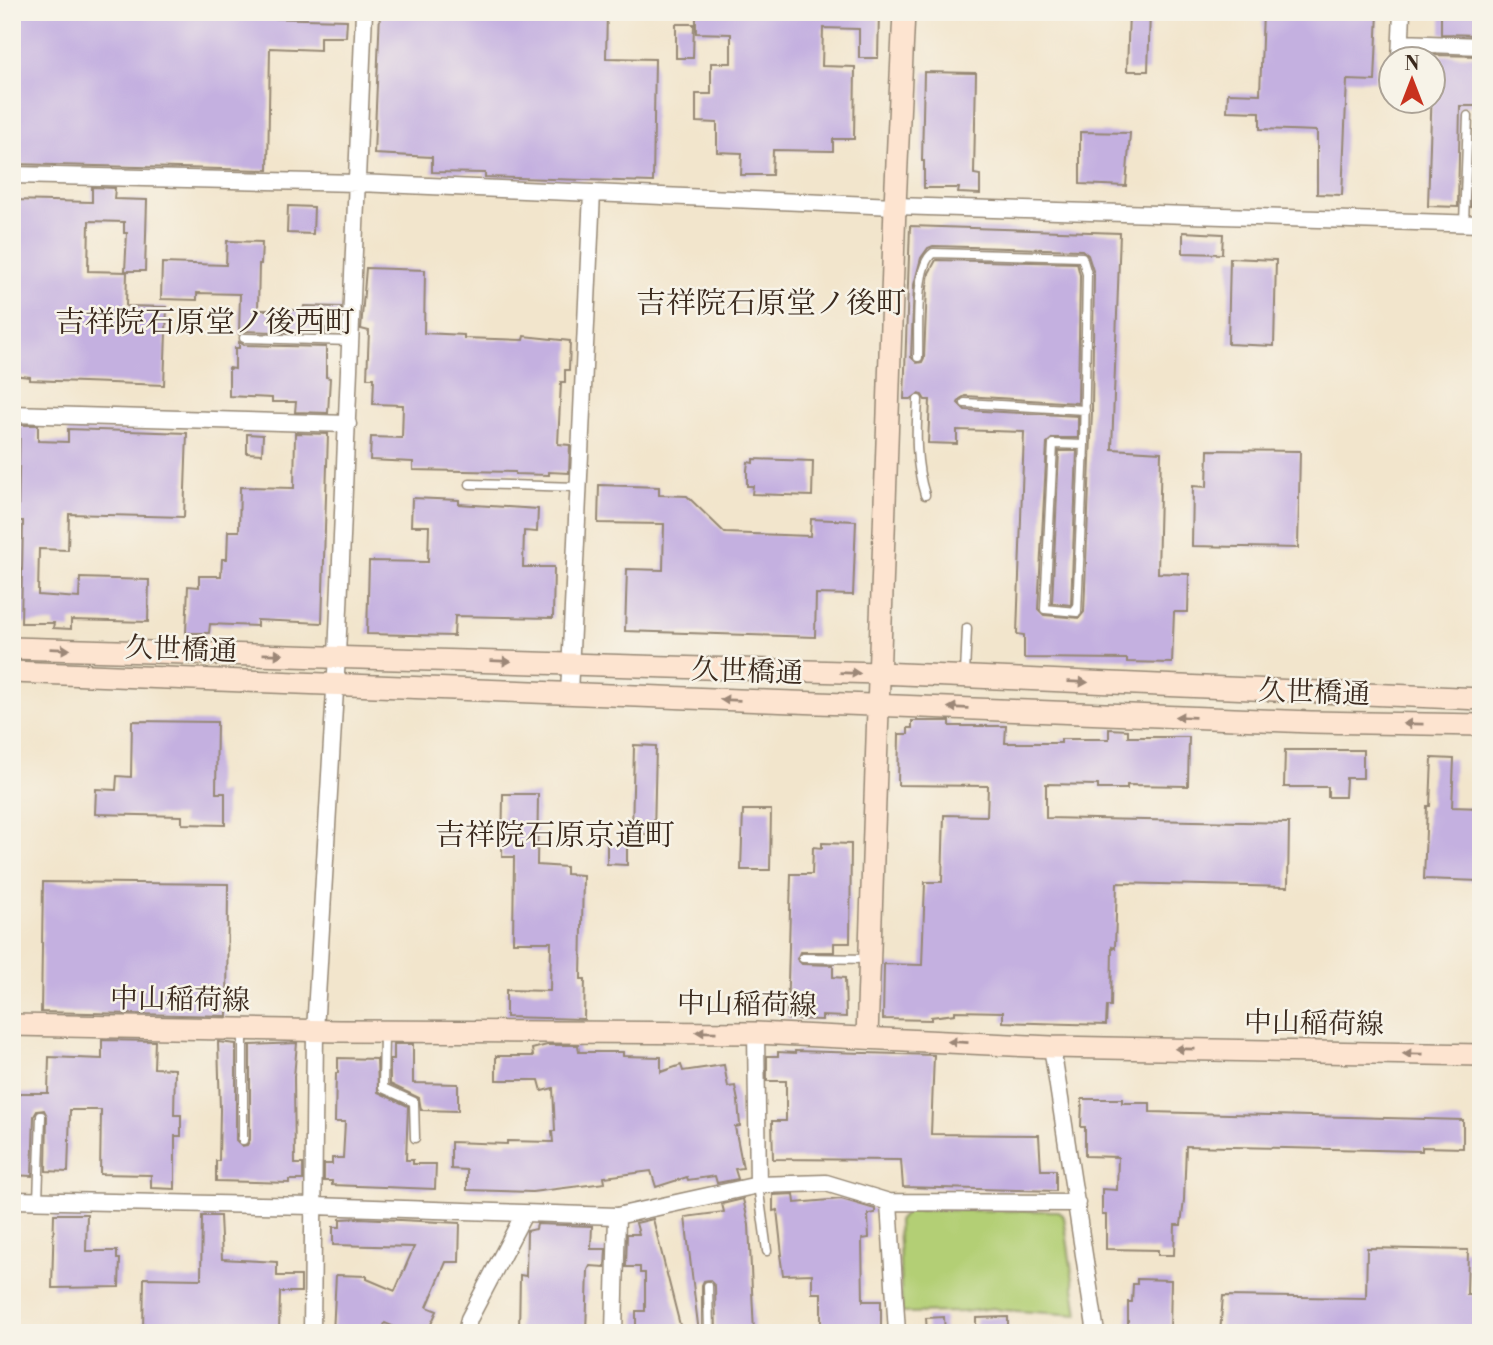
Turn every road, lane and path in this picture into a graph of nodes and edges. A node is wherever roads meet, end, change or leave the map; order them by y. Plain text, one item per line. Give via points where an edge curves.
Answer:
1 (364, 12) edge
2 (904, 12) edge
3 (1402, 12) edge
4 (1401, 46) edge
5 (1481, 46) edge
6 (1448, 48) edge
7 (1468, 116) dead end
8 (12, 175) edge
9 (358, 183) junction
10 (592, 193) junction
11 (895, 206) junction
12 (1464, 223) junction
13 (1481, 224) edge
14 (244, 338) dead end
15 (351, 341) junction
16 (918, 357) dead end
17 (918, 400) dead end
18 (965, 403) dead end
19 (1084, 410) junction
20 (12, 414) edge
21 (348, 424) junction
22 (1084, 445) junction
23 (470, 484) dead end
24 (578, 487) junction
25 (925, 495) dead end
26 (967, 628) dead end
27 (12, 648) edge
28 (337, 656) junction
29 (571, 663) junction
30 (12, 671) edge
31 (879, 673) junction
32 (965, 677) junction
33 (335, 685) junction
34 (569, 694) junction
35 (1481, 699) edge
36 (878, 705) junction
37 (1481, 725) edge
38 (803, 958) dead end
39 (869, 959) junction
40 (12, 1025) edge
41 (243, 1030) junction
42 (315, 1031) junction
43 (384, 1031) junction
44 (756, 1033) junction
45 (867, 1037) junction
46 (1052, 1047) junction
47 (1481, 1055) edge
48 (41, 1116) dead end
49 (415, 1138) dead end
50 (243, 1139) dead end
51 (758, 1185) junction
52 (12, 1200) edge
53 (38, 1201) junction
54 (889, 1202) junction
55 (1077, 1203) junction
56 (314, 1206) junction
57 (524, 1214) junction
58 (617, 1216) junction
59 (767, 1251) dead end
60 (708, 1286) dead end
61 (312, 1333) edge
62 (466, 1333) edge
63 (614, 1333) edge
64 (709, 1333) edge
65 (897, 1333) edge
66 (1096, 1333) edge

1 - 9 street
2 - 11 street
3 - 4 street
5 - 6 street
7 - 12 lane
8 - 9 street
9 - 10 street
9 - 15 street
10 - 11 street
10 - 24 street
11 - 12 street
11 - 31 street
12 - 13 street
14 - 15 lane
15 - 21 street
16 - 19 lane via 921,274 926,258 933,253 1082,257 1087,274
17 - 25 lane via 916,439
18 - 19 lane
19 - 22 lane
20 - 21 street
21 - 28 street
22 - 22 lane via 1077,612 1045,609 1053,444
23 - 24 lane
24 - 29 street
26 - 32 lane
27 -> 28 street, 久世橋通
28 -> 29 street, 久世橋通
28 - 33 street
29 -> 31 street, 久世橋通
29 - 34 street
30 - 33 street, 久世橋通
31 - 32 street, 久世橋通
31 - 36 street
32 -> 35 street, 久世橋通
33 - 34 street, 久世橋通
33 - 42 street
36 -> 34 street, 久世橋通
37 -> 36 street, 久世橋通
36 - 39 street
38 - 39 lane
39 - 45 street
40 - 41 street, 中山稲荷線
41 - 42 street, 中山稲荷線
41 - 50 lane
42 - 43 street, 中山稲荷線
42 - 56 street
44 -> 43 street, 中山稲荷線
43 - 49 lane via 383,1088 414,1102
44 - 45 street, 中山稲荷線
44 - 51 street
46 -> 45 street, 中山稲荷線
47 -> 46 street, 中山稲荷線
46 - 55 street
48 - 53 lane
51 - 54 street via 826,1182
51 - 58 street
51 - 59 lane
52 - 53 street
53 - 56 street
54 - 55 street
54 - 65 street
55 - 66 street
56 - 57 street
56 - 61 street
57 - 58 street
57 - 62 street
58 - 63 street
60 - 64 lane

